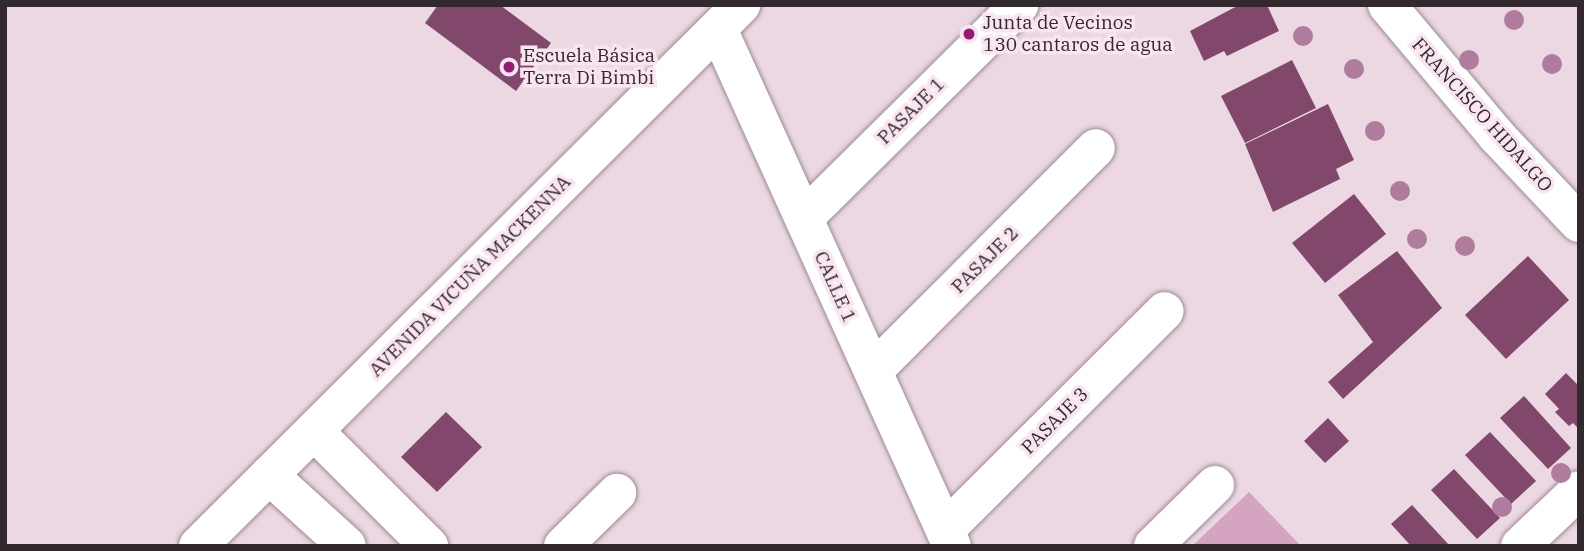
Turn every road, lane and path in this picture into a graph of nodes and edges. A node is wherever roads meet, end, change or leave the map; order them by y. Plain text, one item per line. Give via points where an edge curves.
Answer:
1 (1019, 5) edge
2 (1387, 5) edge
3 (729, 17) edge
4 (1096, 149) dead end
5 (804, 218) junction
6 (1579, 223) edge
7 (1165, 311) dead end
8 (873, 371) junction
9 (314, 431) junction
10 (269, 475) junction
11 (1215, 485) dead end
12 (1579, 490) edge
13 (617, 493) dead end
14 (949, 538) edge
15 (198, 546) edge
16 (347, 546) edge
17 (429, 546) edge
18 (563, 546) edge
19 (1153, 546) edge
20 (1520, 546) edge

1 - 5 street, PASAJE 1
2 - 6 street, FRANCISCO HIDALGO
3 - 5 street, CALLE 1
3 - 9 street, AVENIDA VICUÑA MACKENNA
4 - 8 street, PASAJE 2
5 - 8 street, CALLE 1
7 - 14 street, PASAJE 3
8 - 14 street, CALLE 1
9 - 10 street, AVENIDA VICUÑA MACKENNA
9 - 17 street
10 - 15 street, AVENIDA VICUÑA MACKENNA
10 - 16 street
11 - 19 street
12 - 20 street
13 - 18 street

